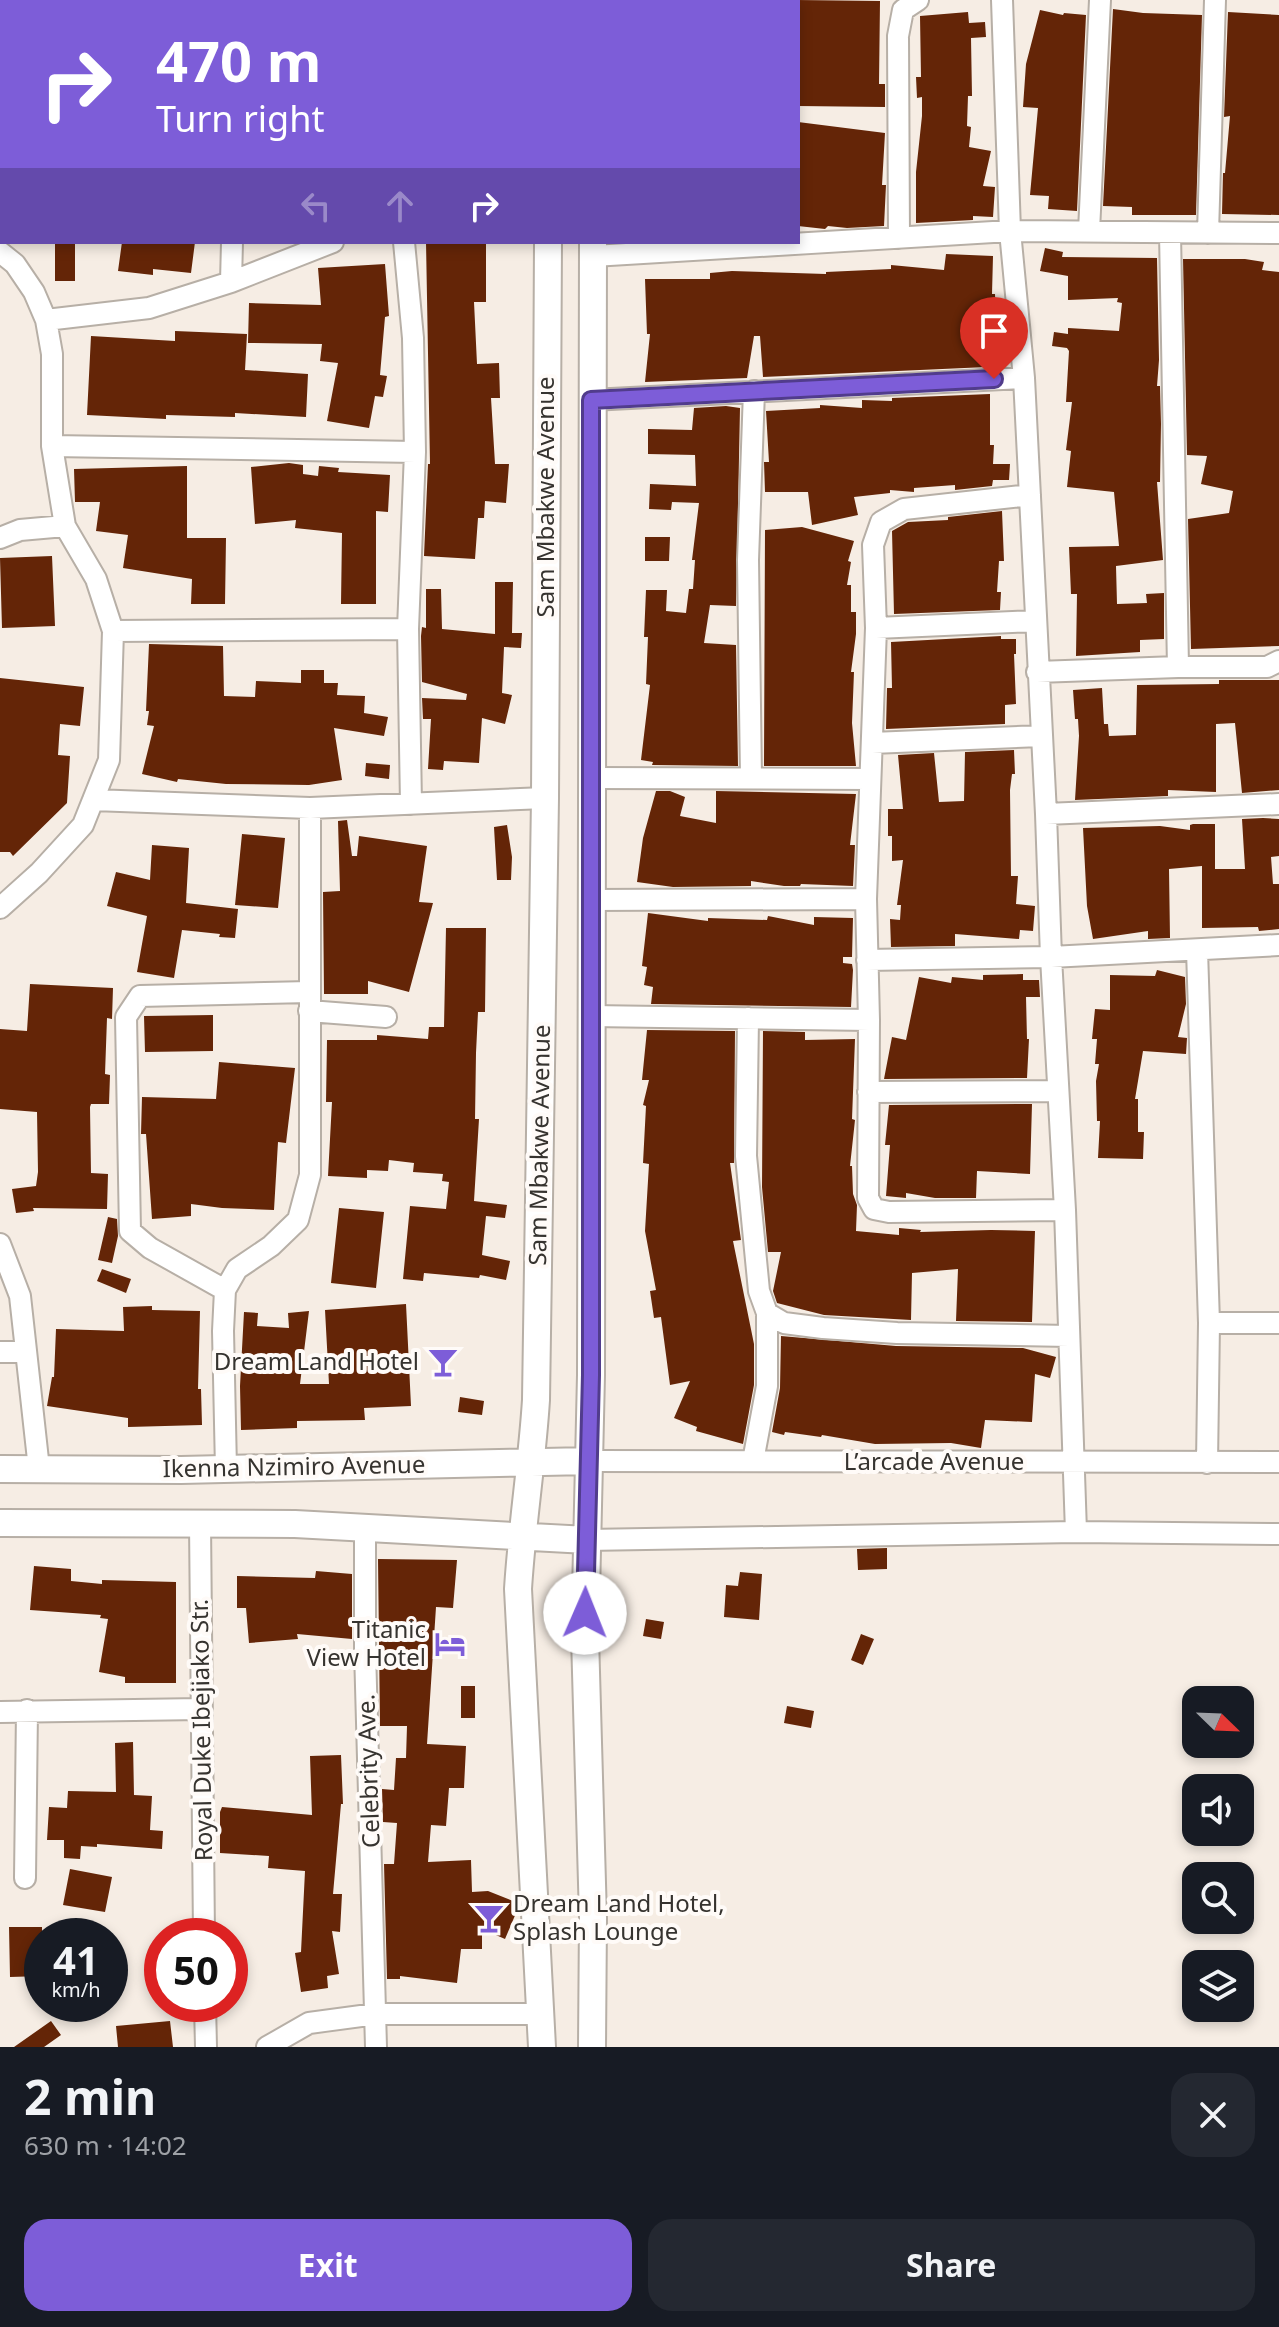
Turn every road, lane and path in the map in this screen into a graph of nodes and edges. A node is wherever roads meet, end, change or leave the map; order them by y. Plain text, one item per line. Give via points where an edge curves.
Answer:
1 (918, 0) edge
2 (1002, 0) edge
3 (1100, 0) edge
4 (1215, 0) edge
5 (1010, 231) junction
6 (1089, 231) junction
7 (1170, 233) junction
8 (1208, 233) junction
9 (1279, 233) edge
10 (899, 238) junction
11 (800, 242) edge
12 (232, 244) edge
13 (328, 244) edge
14 (404, 244) edge
15 (548, 244) edge
16 (763, 244) edge
17 (593, 249) edge
18 (0, 252) edge
19 (231, 282) junction
20 (46, 320) junction
21 (1024, 378) junction
22 (754, 391) junction
23 (591, 400) junction
24 (52, 446) junction
25 (415, 452) junction
26 (1030, 495) junction
27 (65, 526) junction
28 (0, 538) edge
29 (1035, 621) junction
30 (876, 628) junction
31 (408, 629) junction
32 (113, 631) junction
33 (1279, 661) edge
34 (1178, 667) junction
35 (1037, 672) junction
36 (1041, 736) junction
37 (872, 743) junction
38 (591, 778) junction
39 (751, 778) junction
40 (870, 779) junction
41 (545, 798) junction
42 (93, 800) junction
43 (411, 804) junction
44 (1279, 804) edge
45 (310, 808) junction
46 (1046, 814) junction
47 (866, 899) junction
48 (591, 900) junction
49 (0, 908) edge
50 (1279, 945) edge
51 (1197, 950) junction
52 (1051, 957) junction
53 (867, 960) junction
54 (309, 1001) junction
55 (591, 1016) junction
56 (386, 1017) dead end
57 (748, 1018) junction
58 (869, 1020) junction
59 (1058, 1091) junction
60 (868, 1092) junction
61 (1065, 1210) junction
62 (0, 1244) edge
63 (225, 1290) junction
64 (767, 1313) junction
65 (1209, 1323) junction
66 (1279, 1323) edge
67 (1069, 1336) junction
68 (0, 1352) edge
69 (26, 1352) junction
70 (589, 1461) junction
71 (753, 1461) junction
72 (532, 1462) junction
73 (1279, 1462) edge
74 (1074, 1463) junction
75 (1207, 1463) junction
76 (0, 1469) edge
77 (39, 1469) junction
78 (226, 1469) junction
79 (0, 1523) edge
80 (200, 1523) junction
81 (365, 1527) junction
82 (1076, 1532) junction
83 (1279, 1534) edge
84 (521, 1536) junction
85 (587, 1540) junction
86 (201, 1709) junction
87 (27, 1710) junction
88 (0, 1712) edge
89 (25, 1878) dead end
90 (204, 1918) edge
91 (376, 2014) junction
92 (542, 2014) junction
93 (205, 2022) edge
94 (206, 2047) edge
95 (267, 2047) edge
96 (376, 2047) edge
97 (542, 2047) edge
98 (592, 2047) edge

1 - 10 street via 903,10 898,36
2 - 5 street
3 - 6 street
4 - 8 street
5 - 6 street
5 - 10 street
5 - 21 street
6 - 7 street
7 - 8 street
7 - 34 street
8 - 9 street
10 - 11 street
12 - 19 street
13 - 19 street
14 - 25 street
15 - 41 main road, Sam Mbakwe Avenue
16 - 17 street
17 - 23 main road, Sam Mbakwe Avenue
18 - 20 street via 28,283
19 - 20 street via 149,308
20 - 24 street via 52,354
21 - 22 street
21 - 26 street
22 - 23 street
22 - 39 street via 748,560
23 - 38 main road, Sam Mbakwe Avenue
24 - 25 street
24 - 27 street
25 - 31 street
26 - 29 street
26 - 30 street via 904,509 881,522 873,545
27 - 28 street via 20,530
27 - 32 street via 96,579
29 - 30 street
29 - 35 street
30 - 37 street
31 - 32 street
31 - 43 street
32 - 42 street via 109,760
33 - 34 street via 1267,667
34 - 35 street
35 - 36 street
36 - 37 street
36 - 46 street
37 - 40 street
38 - 39 street
38 - 48 main road, Sam Mbakwe Avenue
39 - 40 street
40 - 47 street
41 - 43 street
41 - 72 main road, Sam Mbakwe Avenue
42 - 45 street
42 - 49 street via 83,825
43 - 45 street
44 - 46 street
45 - 54 street
46 - 52 street
47 - 48 street
47 - 53 street
48 - 55 main road, Sam Mbakwe Avenue
50 - 51 street
51 - 52 street
51 - 65 street
52 - 53 street
52 - 59 street
53 - 58 street
54 - 56 street
54 - 63 street via 310,1175 298,1220 237,1269
54 - 63 street via 140,996 126,1017 130,1231
55 - 57 street
55 - 70 main road, Sam Mbakwe Avenue
57 - 58 street
57 - 64 street via 746,1156 759,1291
58 - 60 street
59 - 60 street
59 - 61 street
60 - 61 street via 868,1198 874,1209
61 - 67 street
62 - 69 street via 20,1296
63 - 78 street
64 - 67 street via 784,1323 823,1328
64 - 71 street via 767,1386
65 - 66 street
65 - 75 street
67 - 74 street
68 - 69 street
69 - 77 street
70 - 71 street, L’arcade Avenue
70 - 72 main road, Ikenna Nzimiro Avenue
70 - 85 main road, Sam Mbakwe Avenue
71 - 74 street, L’arcade Avenue
72 - 78 main road, Ikenna Nzimiro Avenue
72 - 84 main road, Sam Mbakwe Avenue
73 - 75 street, L’arcade Avenue
74 - 75 street, L’arcade Avenue
74 - 82 street
76 - 77 main road, Ikenna Nzimiro Avenue
77 - 78 main road, Ikenna Nzimiro Avenue
79 - 80 main road
80 - 81 main road
80 - 86 street, Royal Duke Ibejiako Str.
81 - 84 main road
81 - 91 street, Celebrity Ave.
82 - 83 street
82 - 85 street
84 - 85 main road
84 - 92 main road, Sam Mbakwe Avenue via 518,1589
85 - 98 main road, Sam Mbakwe Avenue
86 - 87 street
86 - 90 street, Royal Duke Ibejiako Str.
87 - 88 street
87 - 89 street
91 - 92 street
91 - 95 street via 309,2023
91 - 96 street, Celebrity Ave.
92 - 97 main road, Sam Mbakwe Avenue
93 - 94 street

